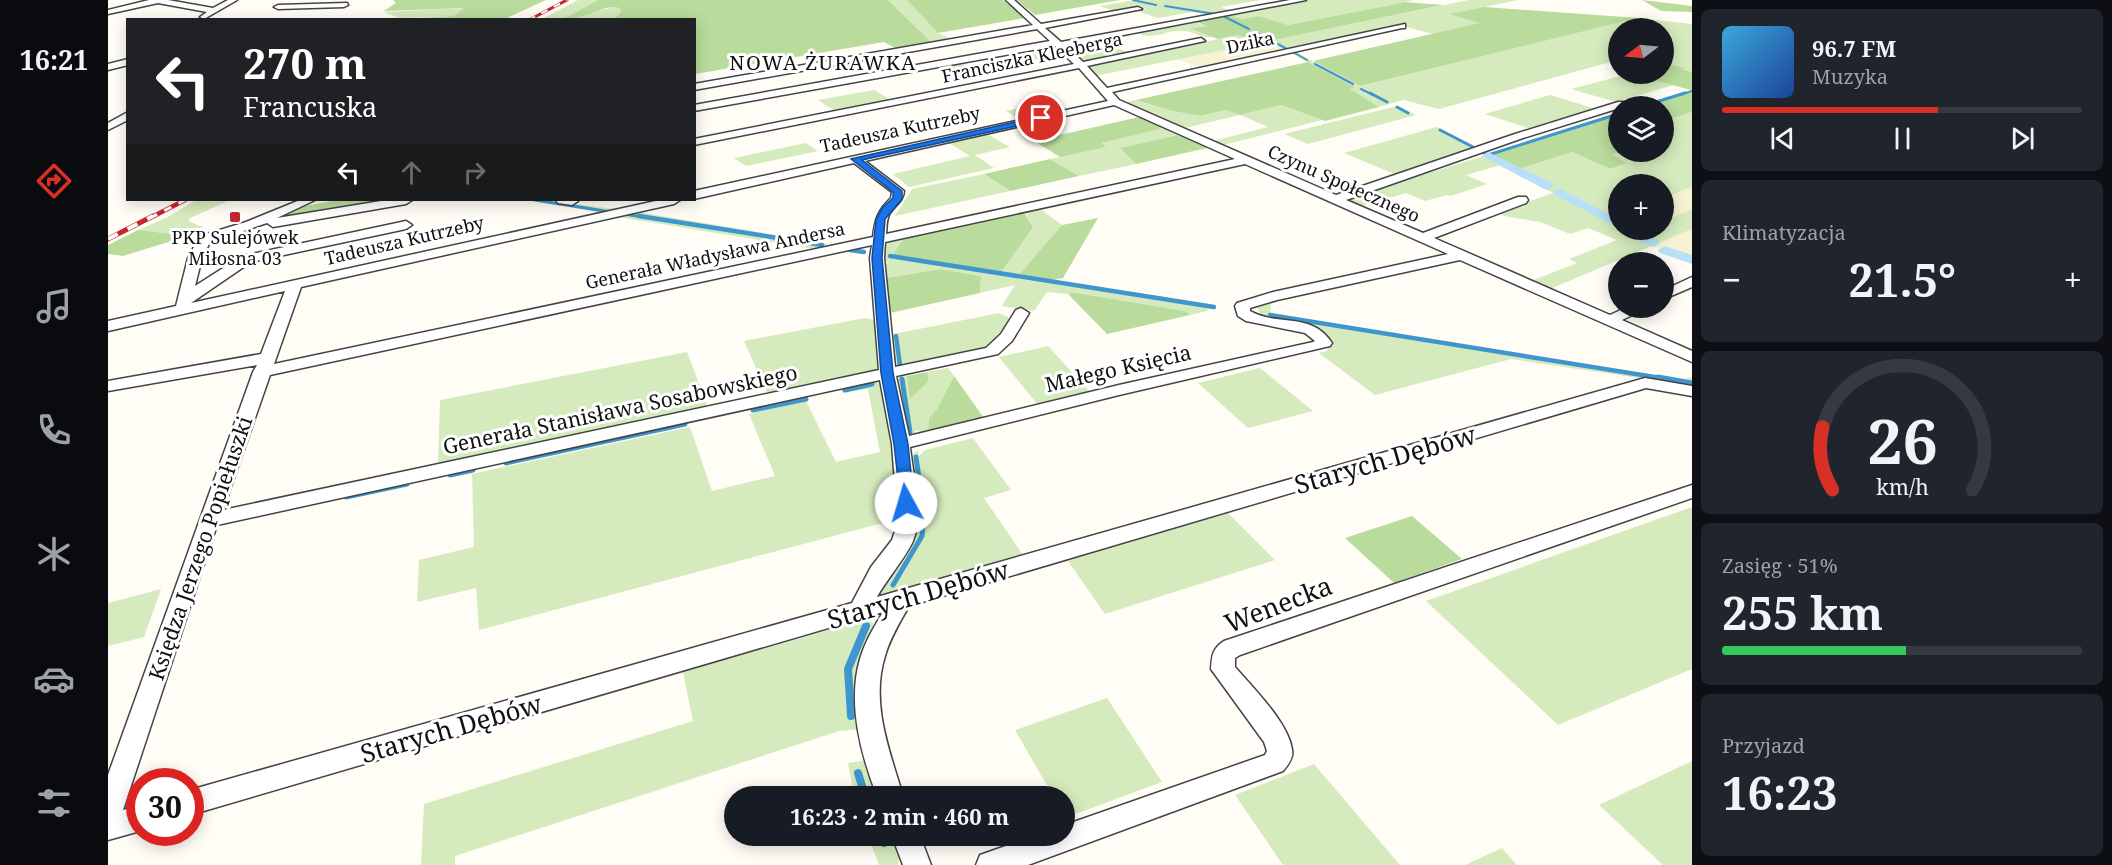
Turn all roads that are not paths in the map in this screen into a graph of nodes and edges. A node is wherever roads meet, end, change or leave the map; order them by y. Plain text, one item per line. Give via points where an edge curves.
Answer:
1 (158, 0) edge
2 (233, 0) edge
3 (1010, 0) edge
4 (1302, 0) edge
5 (347, 2) edge
6 (278, 7) dead end
7 (218, 9) junction
8 (1138, 9) dead end
9 (108, 12) edge
10 (335, 13) dead end
11 (203, 18) edge
12 (1402, 26) dead end
13 (1041, 27) junction
14 (1201, 41) dead end
15 (1057, 44) junction
16 (108, 56) edge
17 (126, 60) edge
18 (126, 62) edge
19 (1081, 66) junction
20 (108, 67) edge
21 (696, 87) edge
22 (1105, 91) junction
23 (1115, 102) junction
24 (696, 108) edge
25 (1608, 108) edge
26 (126, 116) edge
27 (108, 127) edge
28 (121, 131) dead end
29 (108, 133) edge
30 (696, 142) edge
31 (856, 159) junction
32 (1247, 160) junction
33 (696, 195) edge
34 (1336, 199) junction
35 (307, 201) edge
36 (400, 201) edge
37 (669, 201) edge
38 (1522, 201) dead end
39 (251, 225) junction
40 (406, 225) dead end
41 (1423, 238) junction
42 (879, 239) junction
43 (831, 250) junction
44 (1462, 255) junction
45 (877, 258) junction
46 (1692, 281) edge
47 (296, 284) junction
48 (1674, 290) edge
49 (183, 304) junction
50 (1021, 313) dead end
51 (1615, 318) edge
52 (1609, 321) junction
53 (108, 326) edge
54 (1692, 357) edge
55 (264, 365) junction
56 (887, 373) junction
57 (108, 386) edge
58 (1692, 391) edge
59 (901, 444) junction
60 (1692, 491) edge
61 (209, 520) junction
62 (901, 600) junction
63 (860, 609) junction
64 (886, 786) edge
65 (204, 800) edge
66 (108, 813) edge
67 (126, 822) edge
68 (108, 827) edge
69 (910, 846) edge
70 (917, 865) edge
71 (990, 865) edge

1 - 7 street
1 - 9 street
2 - 7 street
3 - 13 street, Czynu Społecznego
4 - 15 street
5 - 6 street
5 - 10 street
7 - 11 street
8 - 13 street
12 - 22 street, Dzika
13 - 15 street, Czynu Społecznego
13 - 21 street
14 - 19 street, Franciszka Kleeberga
15 - 19 street, Czynu Społecznego
15 - 24 street
16 - 17 street
18 - 20 street
19 - 22 street, Czynu Społecznego
19 - 30 street, Franciszka Kleeberga
22 - 23 street, Czynu Społecznego
23 - 31 street, Tadeusza Kutrzeby
23 - 32 street, Czynu Społecznego
25 - 34 street
26 - 27 street
28 - 29 street
31 - 33 street, Tadeusza Kutrzeby
31 - 42 street via 898,191 897,199 880,219
32 - 34 street, Czynu Społecznego
32 - 42 street, Generała Władysława Andersa
34 - 41 street, Czynu Społecznego
35 - 39 street
36 - 39 street
37 - 47 street, Tadeusza Kutrzeby
38 - 41 street
39 - 49 street via 205,238 195,258
40 - 49 street via 247,259
41 - 44 street, Czynu Społecznego
42 - 43 street, Generała Władysława Andersa
42 - 45 street
43 - 45 street
43 - 55 street, Generała Władysława Andersa
44 - 52 street, Czynu Społecznego
44 - 59 street, Małego Księcia via 1244,304 1241,309 1255,319 1307,328 1324,343
45 - 56 street
46 - 48 street
47 - 49 street, Tadeusza Kutrzeby
47 - 55 street, Księdza Jerzego Popiełuszki
49 - 53 street, Tadeusza Kutrzeby
50 - 56 street, Generała Stanisława Sosabowskiego via 997,350
51 - 52 street
52 - 54 street, Czynu Społecznego
55 - 57 street, Generała Władysława Andersa
55 - 61 street, Księdza Jerzego Popiełuszki
56 - 59 street
56 - 61 street, Generała Stanisława Sosabowskiego
58 - 62 street, Starych Dębów via 1645,383
59 - 63 street via 908,522 902,542 879,573
60 - 71 street, Wenecka via 1232,648 1224,653 1223,669 1275,736 1280,750 1274,763
61 - 66 street, Księdza Jerzego Popiełuszki
62 - 63 street, Starych Dębów
62 - 64 street via 881,636 870,668 869,714
63 - 65 street, Starych Dębów
67 - 68 street
69 - 70 street

